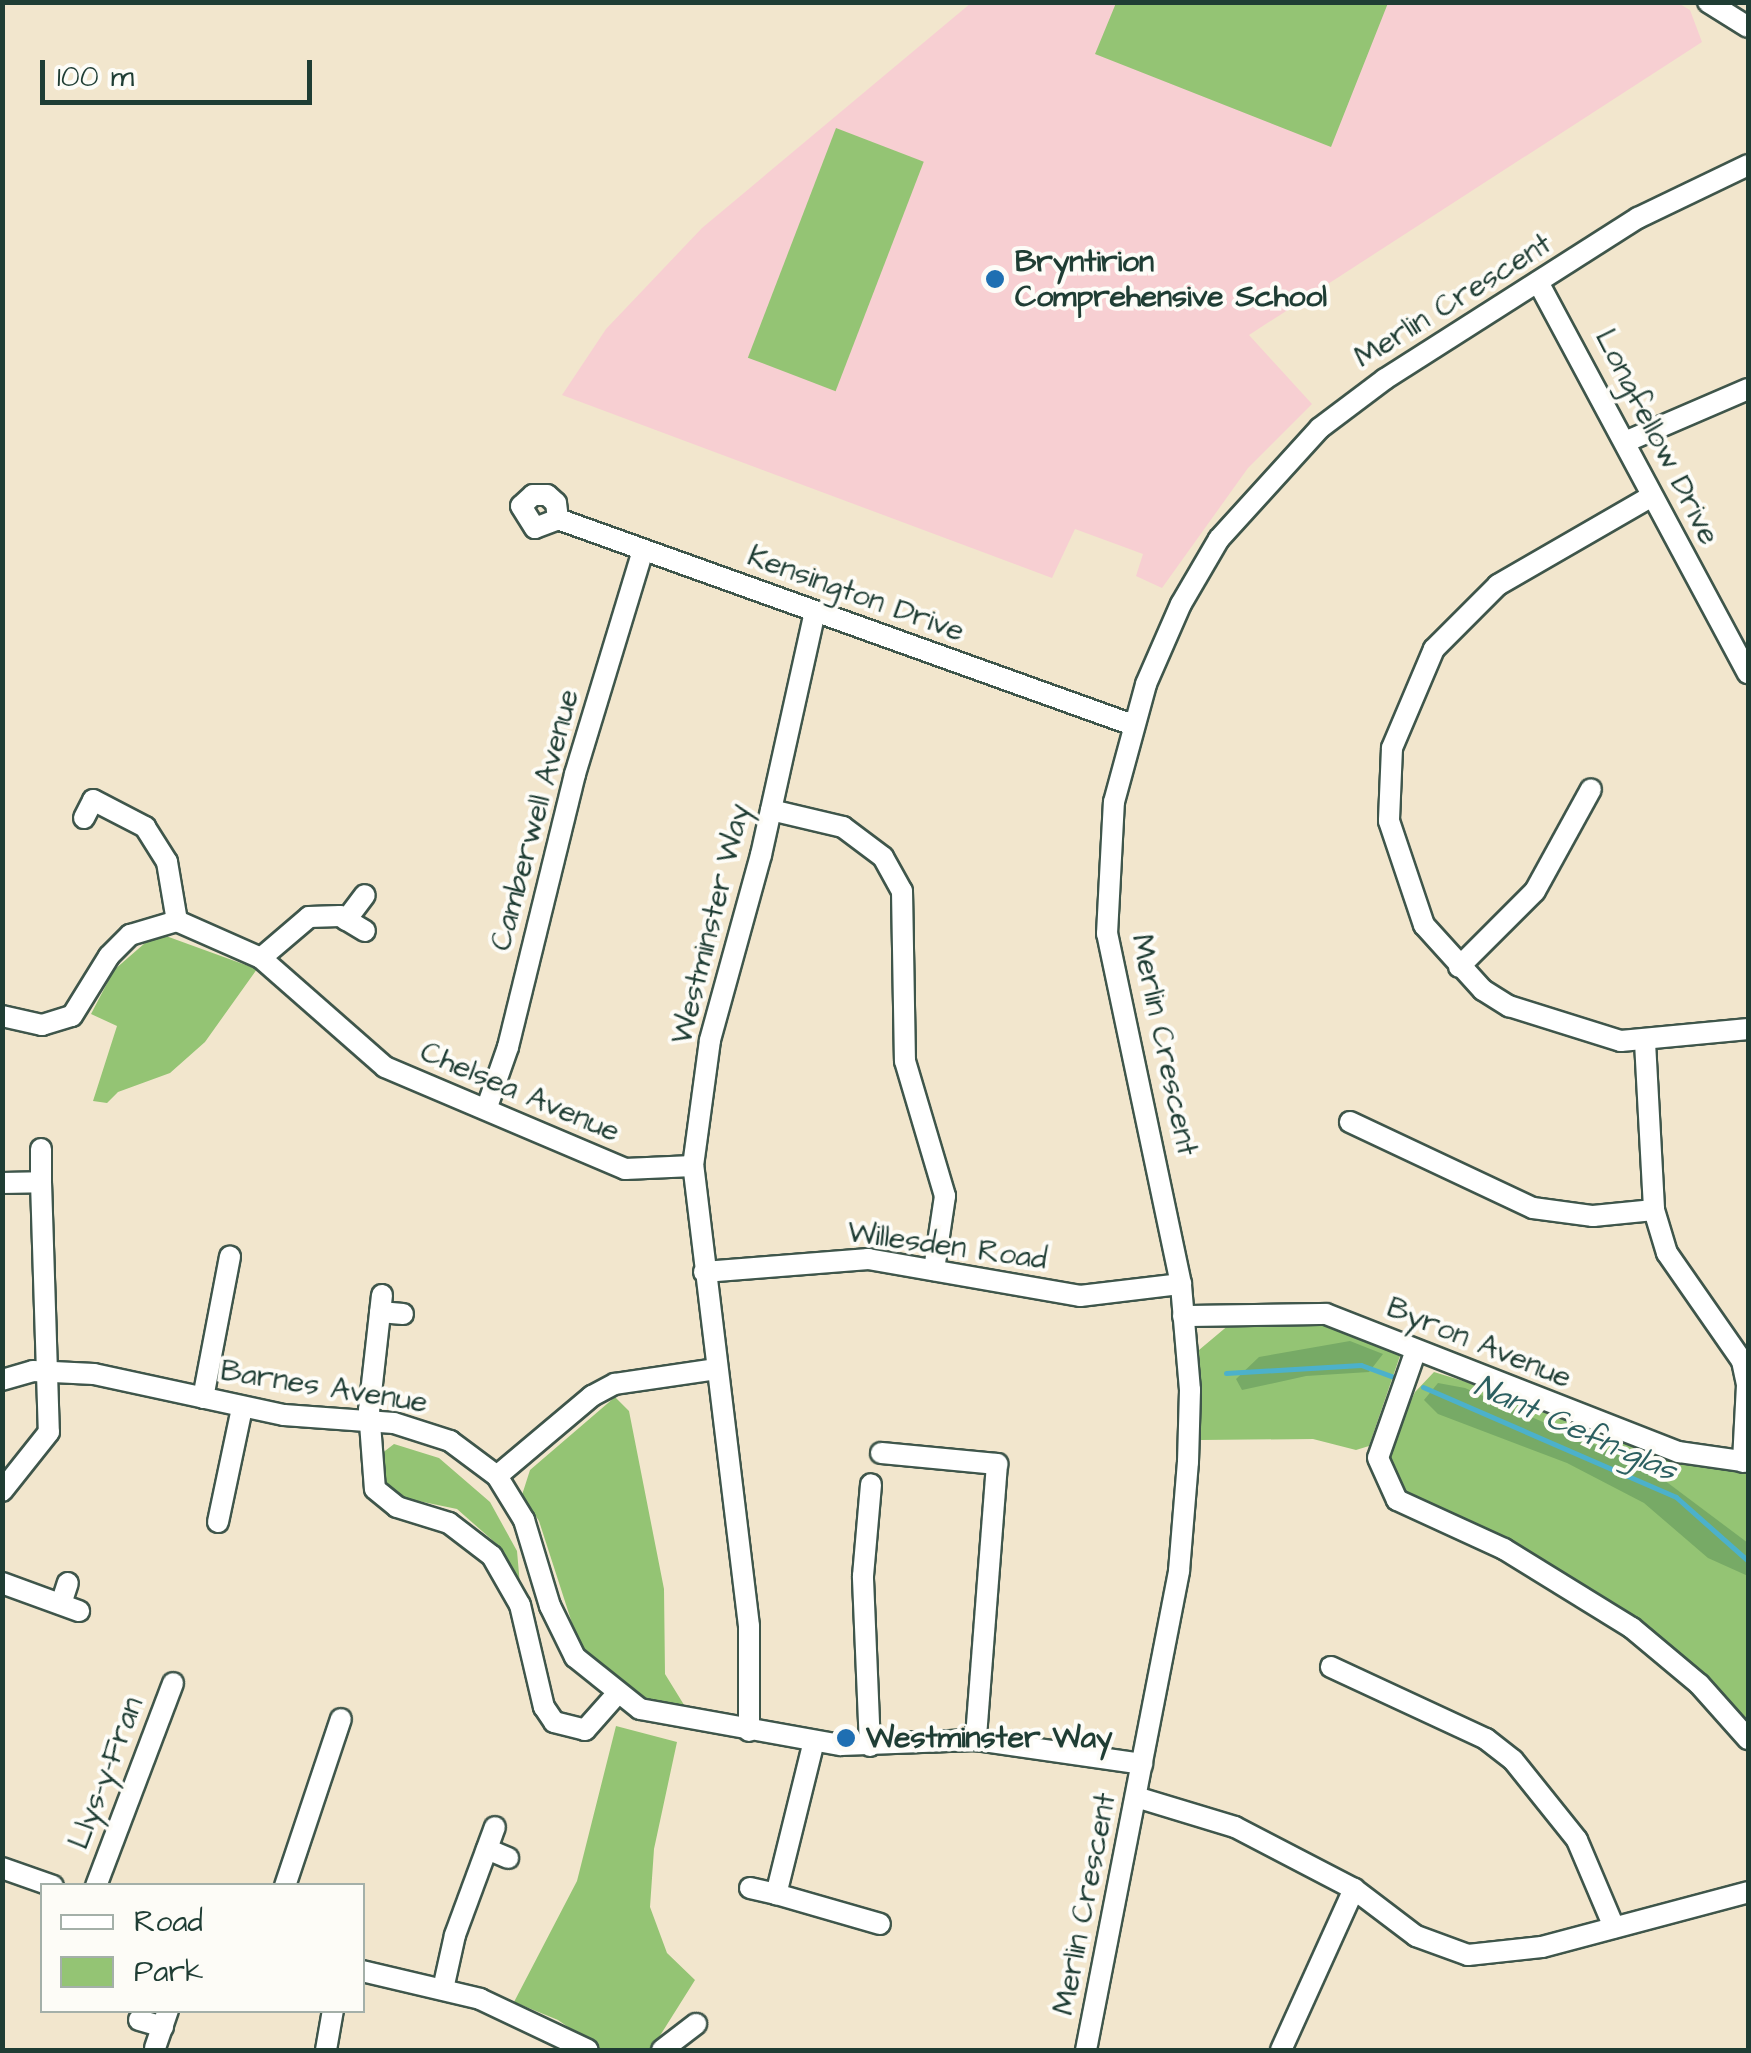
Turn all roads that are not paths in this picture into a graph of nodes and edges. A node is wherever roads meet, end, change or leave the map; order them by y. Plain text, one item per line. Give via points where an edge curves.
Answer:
1 (1708, 2) edge
2 (1748, 27) edge
3 (1748, 166) edge
4 (1538, 282) junction
5 (1748, 389) edge
6 (1625, 442) junction
7 (1652, 496) junction
8 (558, 518) dead end
9 (643, 550) junction
10 (815, 612) junction
11 (1748, 673) edge
12 (1133, 724) junction
13 (1591, 789) dead end
14 (92, 800) dead end
15 (771, 810) junction
16 (365, 894) dead end
17 (177, 921) junction
18 (261, 958) junction
19 (1459, 967) junction
20 (2, 1016) edge
21 (1748, 1029) edge
22 (1645, 1042) junction
23 (487, 1106) junction
24 (1350, 1122) dead end
25 (41, 1150) dead end
26 (692, 1166) junction
27 (42, 1182) junction
28 (2, 1183) edge
29 (1654, 1210) junction
30 (230, 1256) dead end
31 (934, 1270) junction
32 (704, 1272) junction
33 (1181, 1284) junction
34 (402, 1314) dead end
35 (1184, 1316) junction
36 (1416, 1350) junction
37 (717, 1368) junction
38 (46, 1370) junction
39 (2, 1380) edge
40 (203, 1398) junction
41 (242, 1408) junction
42 (372, 1420) junction
43 (880, 1453) dead end
44 (1746, 1462) edge
45 (497, 1476) junction
46 (871, 1484) dead end
47 (2, 1491) edge
48 (226, 1512) dead end
49 (2, 1583) edge
50 (68, 1583) dead end
51 (1331, 1667) dead end
52 (173, 1682) dead end
53 (616, 1695) junction
54 (341, 1719) dead end
55 (749, 1731) junction
56 (1748, 1738) edge
57 (976, 1740) junction
58 (814, 1741) junction
59 (870, 1746) junction
60 (1142, 1764) junction
61 (1136, 1797) junction
62 (495, 1827) dead end
63 (487, 1850) junction
64 (508, 1858) dead end
65 (2, 1868) edge
66 (44, 1883) edge
67 (97, 1883) edge
68 (286, 1883) edge
69 (750, 1888) dead end
70 (1354, 1889) junction
71 (1748, 1892) edge
72 (776, 1894) junction
73 (880, 1924) dead end
74 (1614, 1927) junction
75 (365, 1972) edge
76 (443, 1989) junction
77 (332, 2013) edge
78 (166, 2019) edge
79 (139, 2020) dead end
80 (696, 2024) dead end
81 (155, 2048) dead end
82 (326, 2050) edge
83 (588, 2050) edge
84 (662, 2050) edge
85 (1086, 2050) edge
86 (1281, 2050) edge

1 - 2 street
3 - 4 street, Merlin Crescent via 1677,195
4 - 6 street, Longfellow Drive
4 - 12 street, Merlin Crescent via 1353,401 1273,475 1198,572 1157,654
5 - 6 street
6 - 7 street, Longfellow Drive
7 - 11 street, Longfellow Drive
7 - 19 street via 1498,585 1456,623 1416,681 1392,748 1389,822 1424,925
8 - 9 street, Kensington Drive
9 - 10 street, Kensington Drive
9 - 23 street, Camberwell Avenue
10 - 12 street, Kensington Drive
10 - 15 street, Westminster Way
12 - 33 street, Merlin Crescent via 1114,802 1108,934
13 - 19 street via 1536,891
14 - 17 street via 128,815 160,844
15 - 26 street, Westminster Way via 710,1040
15 - 31 street via 842,828 883,858 902,891 905,1060 945,1196
16 - 18 street via 356,926 309,917
17 - 18 street
17 - 20 street via 130,935 109,956 82,1004 59,1022
18 - 23 street, Chelsea Avenue via 385,1067
19 - 22 street via 1483,990 1538,1018 1592,1036
21 - 22 street
22 - 29 street
23 - 26 street, Chelsea Avenue via 625,1169
24 - 29 street via 1533,1208 1580,1216
25 - 27 street
26 - 32 street, Westminster Way
27 - 28 street
27 - 38 street
29 - 44 street via 1667,1253 1742,1361
30 - 40 street
31 - 32 street, Willesden Road via 813,1259
31 - 33 street, Willesden Road via 1080,1296
32 - 37 street, Westminster Way
33 - 35 street, Merlin Crescent
34 - 42 street via 382,1304
35 - 36 street, Byron Avenue via 1326,1314
35 - 60 street, Merlin Crescent via 1190,1390 1179,1571
36 - 44 street, Byron Avenue via 1680,1452
36 - 56 street via 1378,1458 1397,1500 1504,1549 1616,1618 1699,1684
37 - 45 street via 615,1384
37 - 55 street, Westminster Way via 748,1626
38 - 39 street, Barnes Avenue
38 - 40 street, Barnes Avenue
38 - 47 street via 49,1432
40 - 41 street, Barnes Avenue
41 - 42 street, Barnes Avenue
41 - 48 street
42 - 45 street, Barnes Avenue via 437,1435
42 - 53 street via 375,1489 396,1507 449,1524 492,1556 520,1605 544,1707 554,1722 585,1730
43 - 57 street via 1007,1464
45 - 53 street, Barnes Avenue via 524,1520 559,1630 590,1675
46 - 59 street via 863,1576
49 - 50 street via 70,1607
51 - 74 street via 1486,1738 1513,1760 1577,1840
52 - 67 street, Llys-y-Fran
53 - 55 street, Barnes Avenue via 673,1720
54 - 68 street
55 - 58 street, Barnes Avenue
57 - 59 street, Barnes Avenue
57 - 60 street, Barnes Avenue
58 - 59 street, Barnes Avenue
58 - 72 street
60 - 61 street, Merlin Crescent
61 - 70 street via 1236,1826
61 - 85 street, Merlin Crescent
62 - 63 street
63 - 64 street
63 - 76 street
65 - 66 street
69 - 72 street
70 - 74 street via 1416,1936 1468,1955 1502,1955
70 - 86 street
71 - 74 street
72 - 73 street
75 - 76 street
76 - 83 street via 521,2014
77 - 82 street
78 - 79 street
78 - 81 street
80 - 84 street

